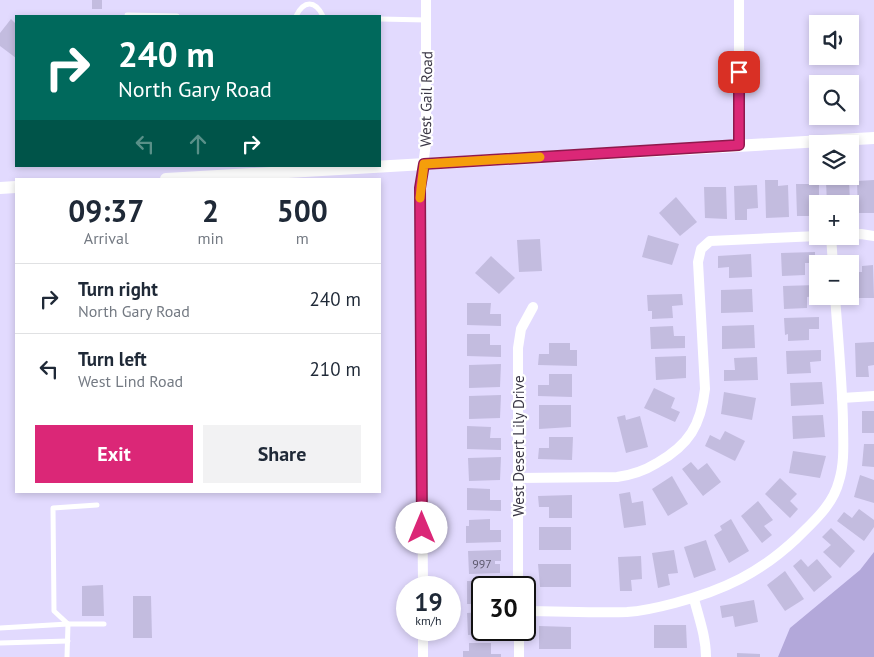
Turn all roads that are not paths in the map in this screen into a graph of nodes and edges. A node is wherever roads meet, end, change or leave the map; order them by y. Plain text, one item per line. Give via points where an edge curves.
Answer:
1 (426, 0) edge
2 (739, 0) edge
3 (296, 15) edge
4 (322, 15) edge
5 (381, 20) edge
6 (426, 20) junction
7 (874, 138) edge
8 (739, 145) junction
9 (424, 164) junction
10 (381, 166) edge
11 (372, 167) edge
12 (183, 178) edge
13 (15, 187) edge
14 (0, 188) edge
15 (859, 234) edge
16 (809, 236) edge
17 (874, 236) edge
18 (836, 305) edge
19 (533, 307) dead end
20 (874, 396) edge
21 (842, 398) junction
22 (518, 478) junction
23 (97, 505) dead end
24 (423, 576) edge
25 (518, 576) edge
26 (694, 598) junction
27 (536, 611) edge
28 (68, 624) junction
29 (104, 624) dead end
30 (0, 628) edge
31 (68, 641) junction
32 (423, 641) edge
33 (519, 641) edge
34 (0, 643) edge
35 (67, 657) edge
36 (423, 657) edge
37 (519, 657) edge
38 (706, 657) edge

1 - 6 street, West Gail Road
2 - 8 street
3 - 4 lane via 300,6 308,2 314,3
5 - 6 lane
6 - 9 street, West Gail Road
7 - 8 street
8 - 9 street
9 - 10 street
9 - 24 street, West Gail Road via 420,188
11 - 12 street
13 - 14 street
15 - 17 street
16 - 22 street via 710,241 701,249 698,262 705,389 703,408 688,440 675,452 631,476
18 - 21 street
19 - 22 street, West Desert Lily Drive via 521,329 518,348
20 - 21 street
21 - 26 street via 843,460 832,499 819,516 772,560 732,584
22 - 25 street, West Desert Lily Drive
23 - 28 lane via 53,508 54,611
26 - 27 street via 628,612
26 - 38 street
28 - 29 lane
28 - 30 lane
28 - 31 lane
31 - 34 lane
31 - 35 lane
32 - 36 street
33 - 37 street

